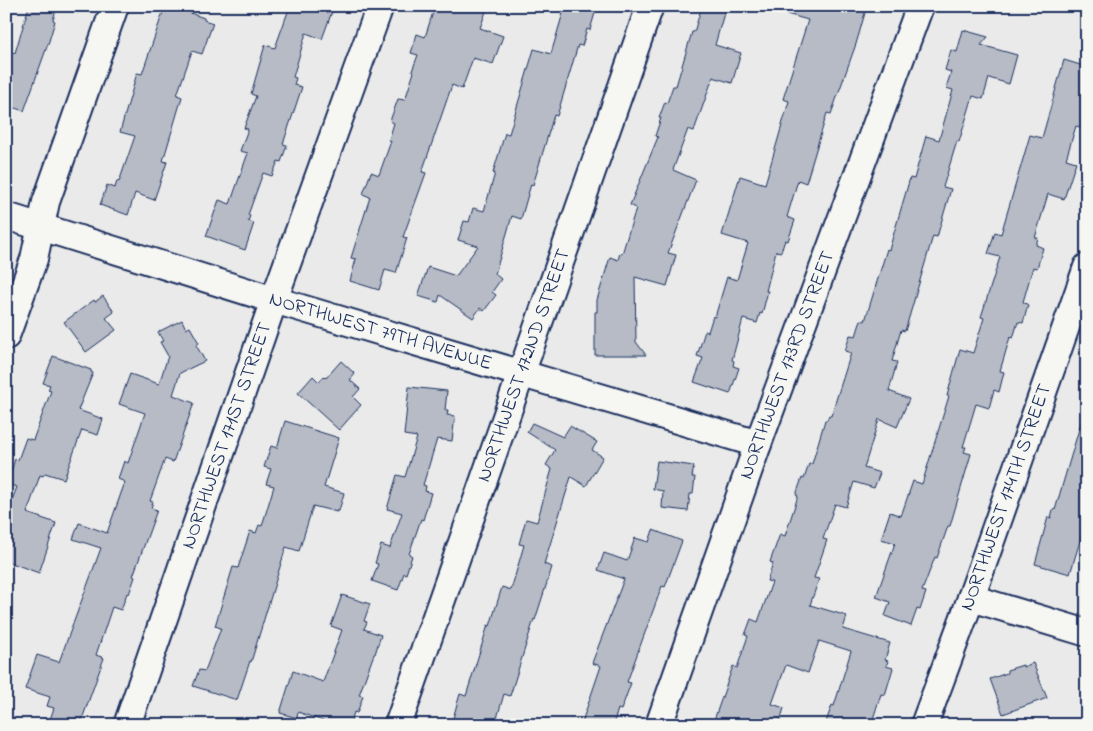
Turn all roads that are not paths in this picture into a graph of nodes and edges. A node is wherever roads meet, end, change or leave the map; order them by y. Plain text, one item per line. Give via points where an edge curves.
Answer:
1 (115, 6) edge
2 (380, 6) edge
3 (650, 6) edge
4 (920, 6) edge
5 (6, 216) edge
6 (42, 227) junction
7 (1087, 267) edge
8 (274, 300) junction
9 (6, 336) edge
10 (522, 374) junction
11 (758, 444) junction
12 (971, 598) junction
13 (1087, 633) edge
14 (126, 725) edge
15 (398, 725) edge
16 (659, 725) edge
17 (924, 725) edge

1 - 6 street via 46,202
2 - 8 street, NORTHWEST 171ST STREET
3 - 10 street, NORTHWEST 172ND STREET
4 - 11 street, NORTHWEST 173RD STREET
5 - 6 street, NORTHWEST 79TH AVENUE
6 - 8 street, NORTHWEST 79TH AVENUE
6 - 9 street
7 - 12 street, NORTHWEST 174TH STREET
8 - 10 street, NORTHWEST 79TH AVENUE
8 - 14 street, NORTHWEST 171ST STREET
10 - 11 street, NORTHWEST 79TH AVENUE
10 - 15 street, NORTHWEST 172ND STREET
11 - 16 street, NORTHWEST 173RD STREET
12 - 13 street
12 - 17 street, NORTHWEST 174TH STREET

